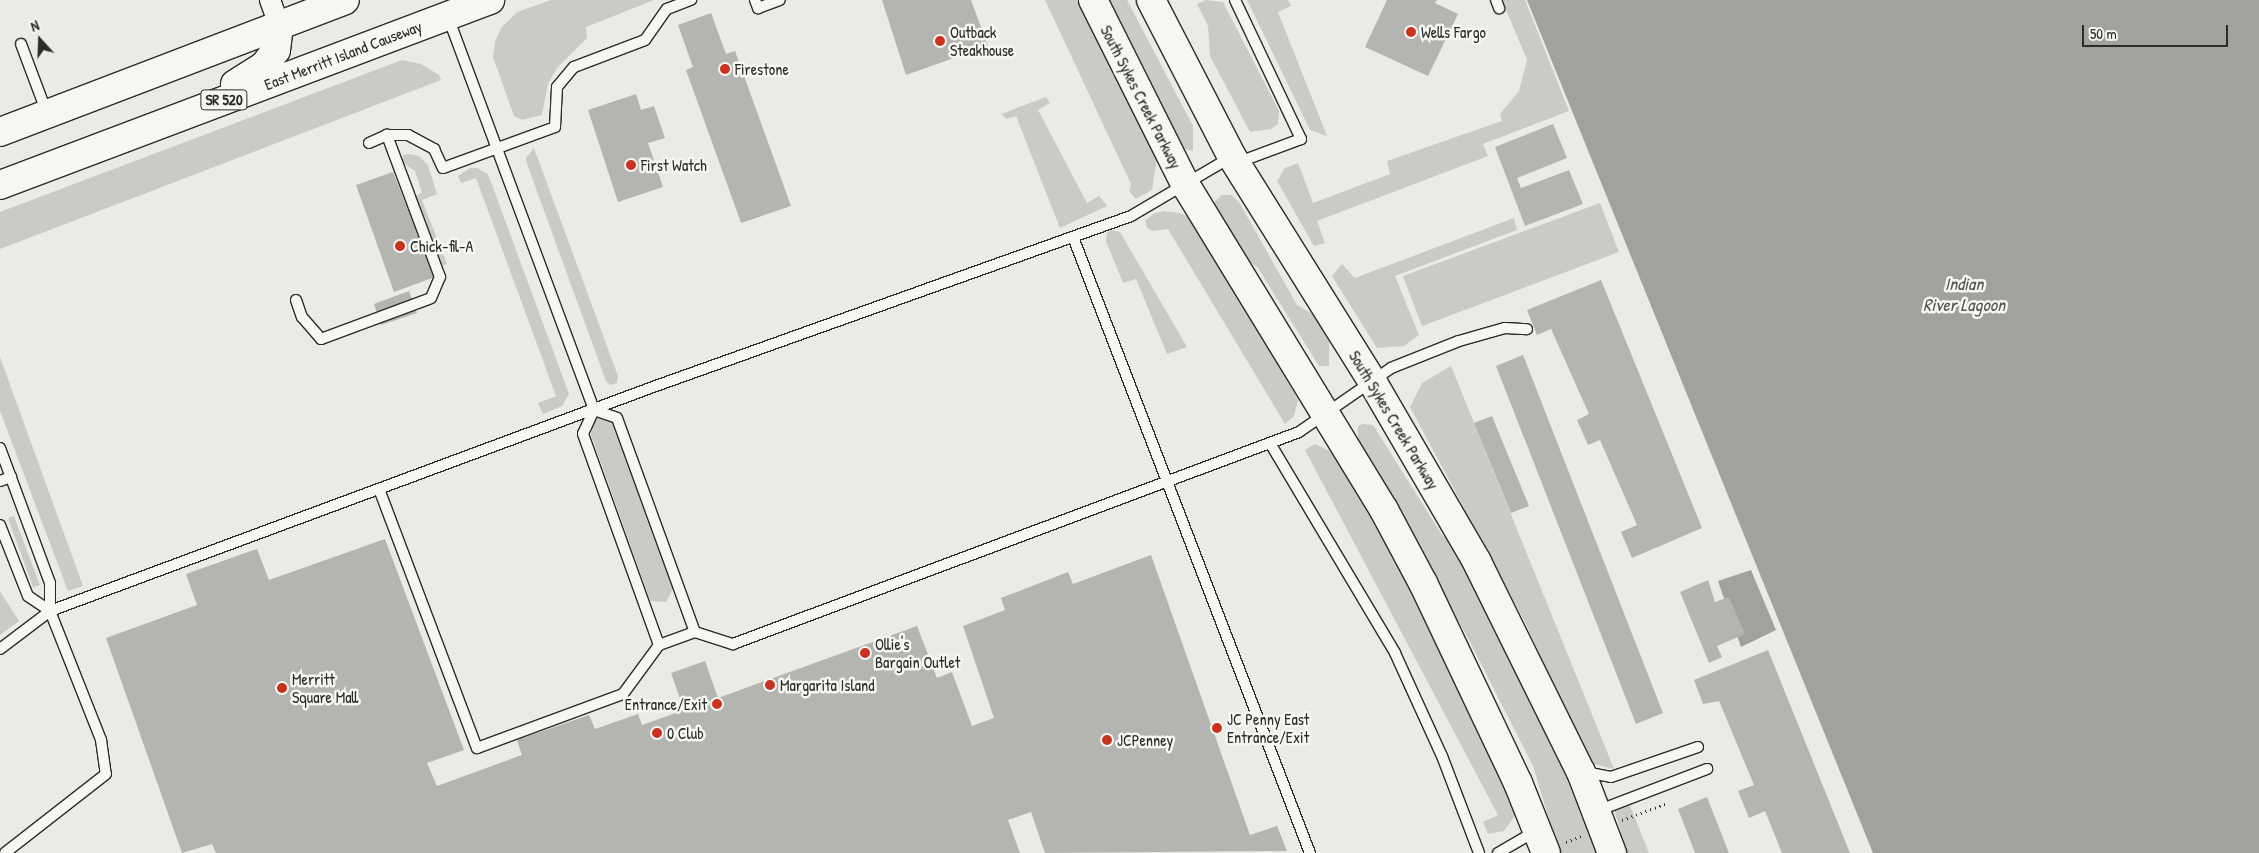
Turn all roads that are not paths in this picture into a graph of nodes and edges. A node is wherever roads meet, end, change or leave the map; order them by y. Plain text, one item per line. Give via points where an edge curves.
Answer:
1 (346, 0) edge
2 (490, 0) edge
3 (690, 0) edge
4 (755, 0) edge
5 (780, 0) edge
6 (1093, 0) edge
7 (1151, 0) edge
8 (1235, 0) edge
9 (454, 8) edge
10 (275, 12) edge
11 (21, 44) dead end
12 (47, 114) junction
13 (178, 117) junction
14 (0, 132) edge
15 (386, 135) junction
16 (369, 143) dead end
17 (499, 149) junction
18 (1233, 160) junction
19 (1185, 184) junction
20 (0, 185) edge
21 (1073, 237) junction
22 (296, 300) dead end
23 (1527, 330) dead end
24 (1373, 383) junction
25 (594, 410) junction
26 (1325, 415) junction
27 (1270, 443) junction
28 (0, 448) edge
29 (11, 477) junction
30 (0, 481) edge
31 (1167, 481) junction
32 (379, 489) junction
33 (0, 524) edge
34 (50, 611) junction
35 (695, 632) junction
36 (659, 644) junction
37 (0, 649) edge
38 (1698, 747) dead end
39 (1707, 768) dead end
40 (1581, 772) junction
41 (1597, 811) junction
42 (1542, 842) edge
43 (5, 853) edge
44 (1310, 853) edge
45 (1479, 853) edge
46 (1498, 853) edge
47 (1612, 853) edge

1 - 10 street
2 - 9 street, East Merritt Island Causeway / SR 520
3 - 17 lane via 667,9 645,40 574,67 557,87 555,127
4 - 5 lane via 758,8
6 - 19 street, South Sykes Creek Parkway
7 - 18 street, South Sykes Creek Parkway
8 - 18 lane via 1301,139
9 - 13 street, East Merritt Island Causeway / SR 520
9 - 17 lane
10 - 12 street
10 - 13 street via 276,50 264,66
11 - 12 lane
12 - 14 street
13 - 20 street, East Merritt Island Causeway / SR 520
15 - 16 lane
15 - 17 lane via 408,135 421,140 434,149 442,168
15 - 22 lane via 440,277 431,298 321,339 302,317
17 - 25 lane
18 - 19 lane
18 - 24 street, South Sykes Creek Parkway
19 - 21 lane via 1131,216
19 - 26 street, South Sykes Creek Parkway
21 - 25 lane
21 - 31 lane
23 - 24 lane via 1505,328 1471,336 1391,368
24 - 26 lane
24 - 40 street, South Sykes Creek Parkway via 1477,562
25 - 32 lane
25 - 35 lane via 617,418
25 - 36 lane via 583,434
26 - 27 lane via 1300,432
26 - 42 street, South Sykes Creek Parkway via 1384,510 1423,583 1518,783
27 - 31 lane
27 - 45 lane via 1395,653 1442,756
28 - 29 lane
29 - 30 lane
29 - 34 lane via 50,583
31 - 35 lane via 733,644
31 - 44 lane
32 - 34 lane
32 - 36 lane via 477,748 623,694
33 - 34 lane via 28,596
34 - 37 lane
34 - 43 lane via 101,740 106,774
35 - 36 lane
38 - 40 lane via 1611,777
39 - 41 lane
40 - 41 street, South Sykes Creek Parkway
41 - 47 street, South Sykes Creek Parkway
42 - 46 lane

